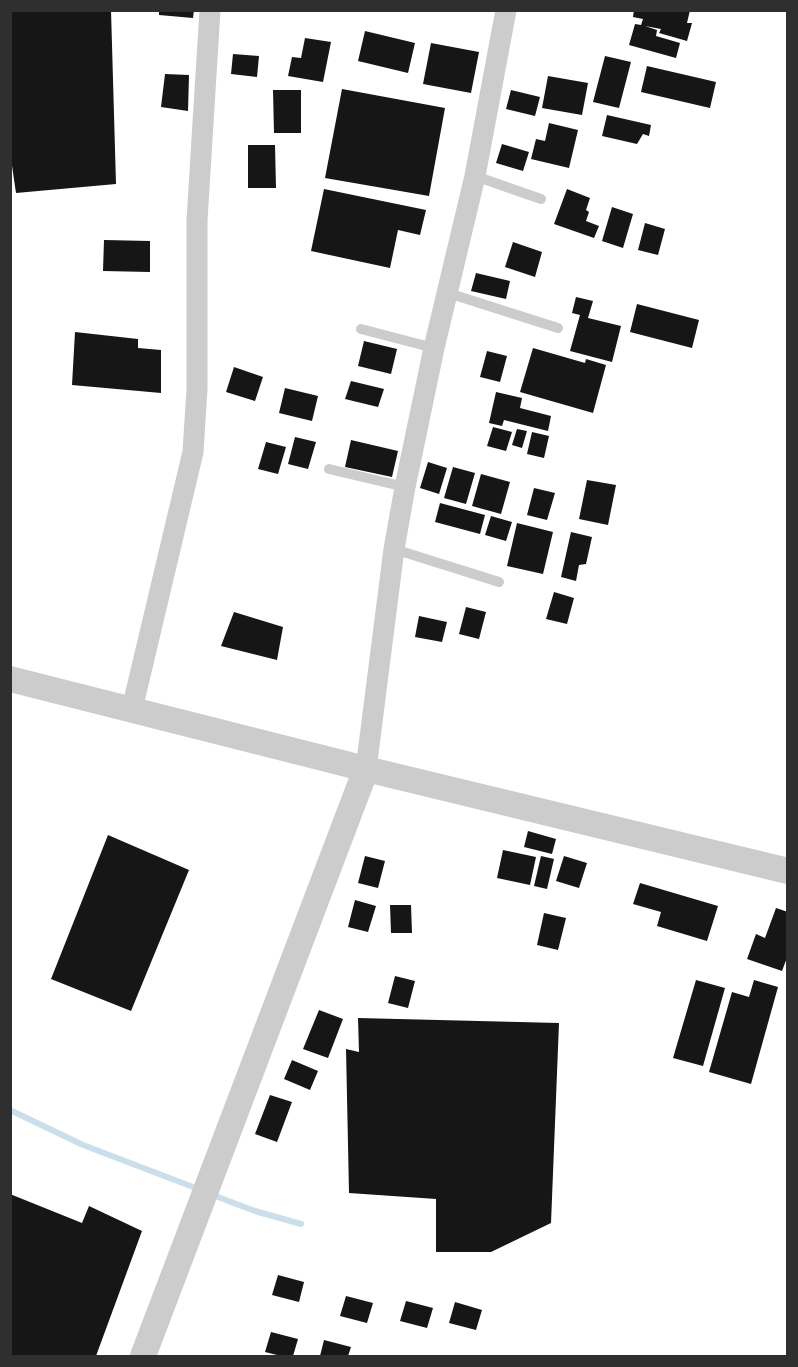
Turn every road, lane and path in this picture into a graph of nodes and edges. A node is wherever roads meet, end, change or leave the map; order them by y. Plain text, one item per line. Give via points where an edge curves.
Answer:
1 (210, 10) edge
2 (506, 10) edge
3 (475, 176) junction
4 (541, 199) dead end
5 (448, 293) junction
6 (558, 328) dead end
7 (361, 329) dead end
8 (434, 348) junction
9 (329, 469) dead end
10 (405, 487) junction
11 (394, 549) junction
12 (499, 582) dead end
13 (10, 679) edge
14 (132, 709) junction
15 (366, 769) junction
16 (788, 871) edge
17 (143, 1356) edge

1 - 14 street via 197,220 193,452
2 - 3 street
3 - 4 lane
3 - 5 street
5 - 6 lane
5 - 8 street
7 - 8 lane
8 - 10 street
9 - 10 lane
10 - 11 street
11 - 12 lane
11 - 15 street
13 - 14 street
14 - 15 street
15 - 16 street
15 - 17 street

